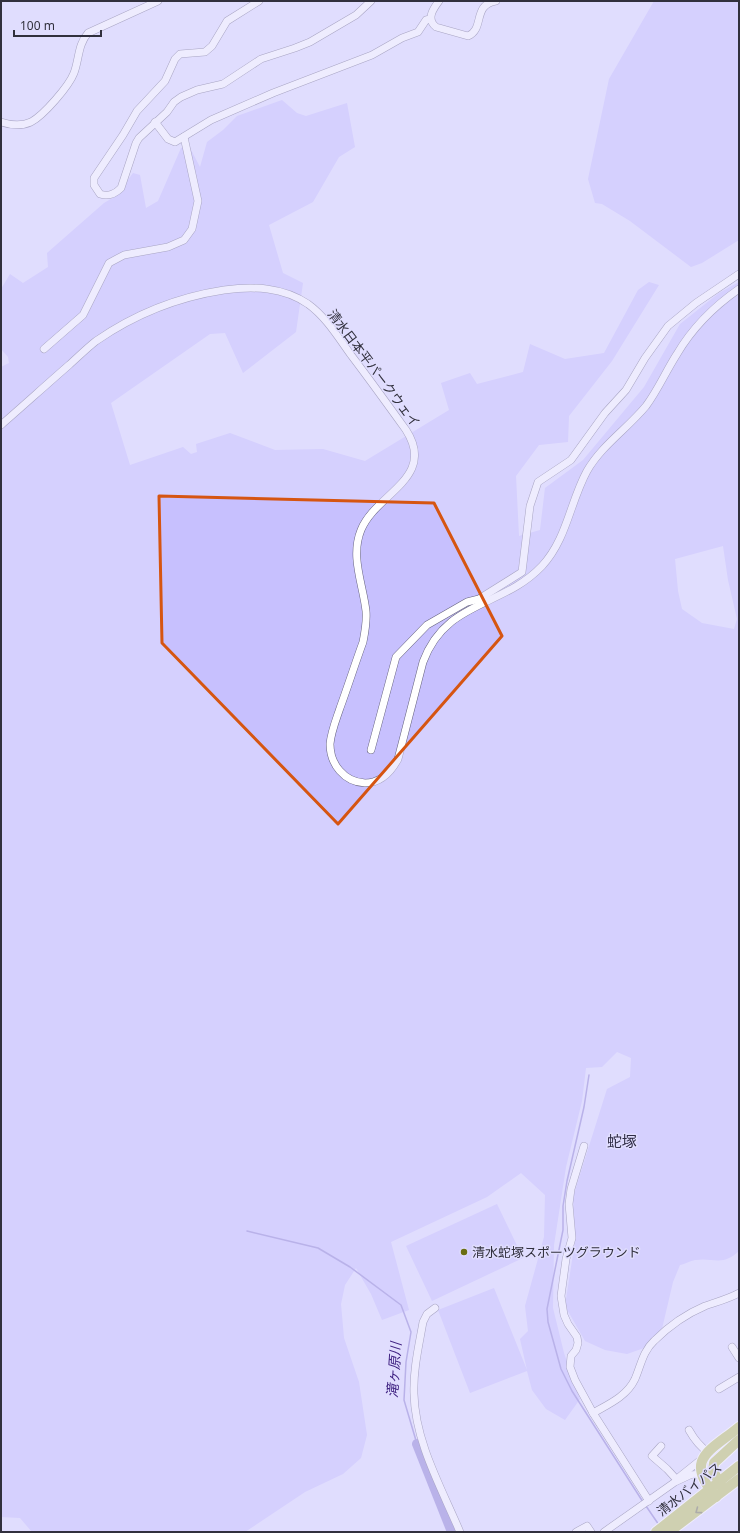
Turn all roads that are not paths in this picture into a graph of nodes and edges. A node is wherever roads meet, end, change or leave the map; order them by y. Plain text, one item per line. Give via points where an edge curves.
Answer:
1 (158, 1) edge
2 (259, 1) edge
3 (371, 1) edge
4 (439, 1) edge
5 (496, 1) edge
6 (430, 19) junction
7 (1, 122) edge
8 (155, 122) junction
9 (184, 137) junction
10 (739, 274) edge
11 (739, 289) edge
12 (44, 349) dead end
13 (1, 425) edge
14 (371, 750) dead end
15 (584, 1146) dead end
16 (739, 1293) edge
17 (435, 1308) dead end
18 (732, 1347) dead end
19 (739, 1358) edge
20 (739, 1377) edge
21 (719, 1389) dead end
22 (593, 1413) junction
23 (739, 1428) edge
24 (689, 1430) dead end
25 (739, 1436) edge
26 (726, 1438) junction
27 (739, 1440) edge
28 (661, 1446) dead end
29 (722, 1454) junction
30 (703, 1463) junction
31 (739, 1466) edge
32 (739, 1479) edge
33 (676, 1481) junction
34 (719, 1482) junction
35 (717, 1492) junction
36 (649, 1501) junction
37 (668, 1529) edge
38 (460, 1532) edge
39 (576, 1532) edge
40 (592, 1532) edge
41 (604, 1532) edge
42 (656, 1532) edge

1 - 7 street via 88,33 83,39 71,79 62,92 31,122 14,125
2 - 8 street via 227,21 212,46 205,52 180,54 175,59 165,81 137,111 94,178 94,185 100,194 111,195 121,188 136,143
3 - 8 street via 356,15 310,42 261,59 223,84 186,94 174,102
4 - 6 street
5 - 6 street via 482,8 476,30 468,36 436,27
6 - 9 street via 426,20 418,32 372,55 266,96 211,120
8 - 9 street via 168,139 175,142
9 - 12 street via 198,201 192,229 184,240 168,247 124,255 109,263 82,315
10 - 14 street via 696,303 668,326 626,390 605,413 571,460 538,482 530,506 522,572 479,599 467,602 427,625 396,657
11 - 13 street, 清水日本平パークウェイ via 699,322 677,353 651,399 595,459 579,488 560,540 542,566 514,588 464,612 447,624 435,637 423,662 395,765 387,775 366,783 345,776 337,767 330,744 332,731 363,642 366,611 358,570 357,545 368,518 412,471 415,454 406,430 324,319 308,304 289,294 259,288 240,288 194,296 148,311 95,342
15 - 22 street via 571,1189 569,1204 572,1238 566,1259 561,1300 564,1315 578,1343 571,1356 570,1367
16 - 22 street via 690,1313 664,1332 645,1352 635,1380 628,1390 617,1400
17 - 38 street via 427,1314 423,1322 414,1382 415,1407 426,1450
18 - 19 street
20 - 21 street
22 - 36 street
23 - 26 highway
24 - 30 street via 702,1448
25 - 26 highway via 737,1434
26 - 30 highway
27 - 29 highway
28 - 33 street via 652,1456
29 - 30 street
29 - 34 highway via 714,1463 713,1471
30 - 33 street
30 - 33 street
30 - 35 highway
31 - 34 highway, 清水バイパス
32 - 35 highway, 清水バイパス
33 - 36 street
34 - 35 highway
35 - 37 highway, 清水バイパス
36 - 41 street
37 - 42 highway, 清水バイパス
39 - 40 street via 587,1526

